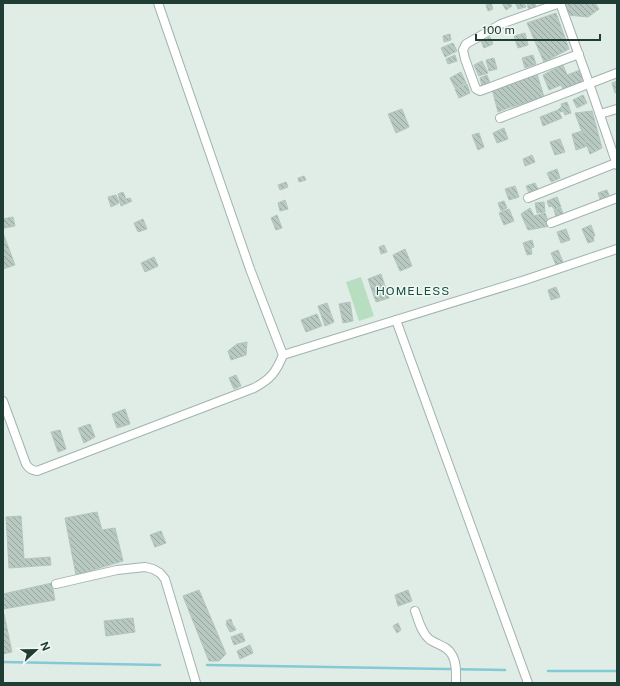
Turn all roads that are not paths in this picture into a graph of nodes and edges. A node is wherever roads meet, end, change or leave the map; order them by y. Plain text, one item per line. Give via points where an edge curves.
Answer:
1 (158, 3) edge
2 (560, 3) edge
3 (579, 54) junction
4 (617, 73) edge
5 (589, 83) junction
6 (617, 108) edge
7 (600, 114) junction
8 (500, 118) dead end
9 (617, 164) edge
10 (528, 198) dead end
11 (617, 198) edge
12 (551, 223) dead end
13 (617, 249) edge
14 (396, 320) junction
15 (283, 355) junction
16 (3, 401) edge
17 (56, 584) dead end
18 (415, 611) dead end
19 (196, 683) edge
20 (456, 683) edge
21 (528, 683) edge

1 - 15 street via 250,269
2 - 3 street
2 - 3 street via 501,24 466,44 463,50 476,89 480,91
3 - 5 street
4 - 5 street
5 - 7 street
5 - 8 street
6 - 7 street
7 - 9 street
9 - 10 street
11 - 12 street
13 - 14 street
14 - 15 street
14 - 21 street
15 - 16 street via 278,367 263,384 37,471 26,464
17 - 19 street via 117,570 145,568 160,573 164,578
18 - 20 street via 429,639 452,653

